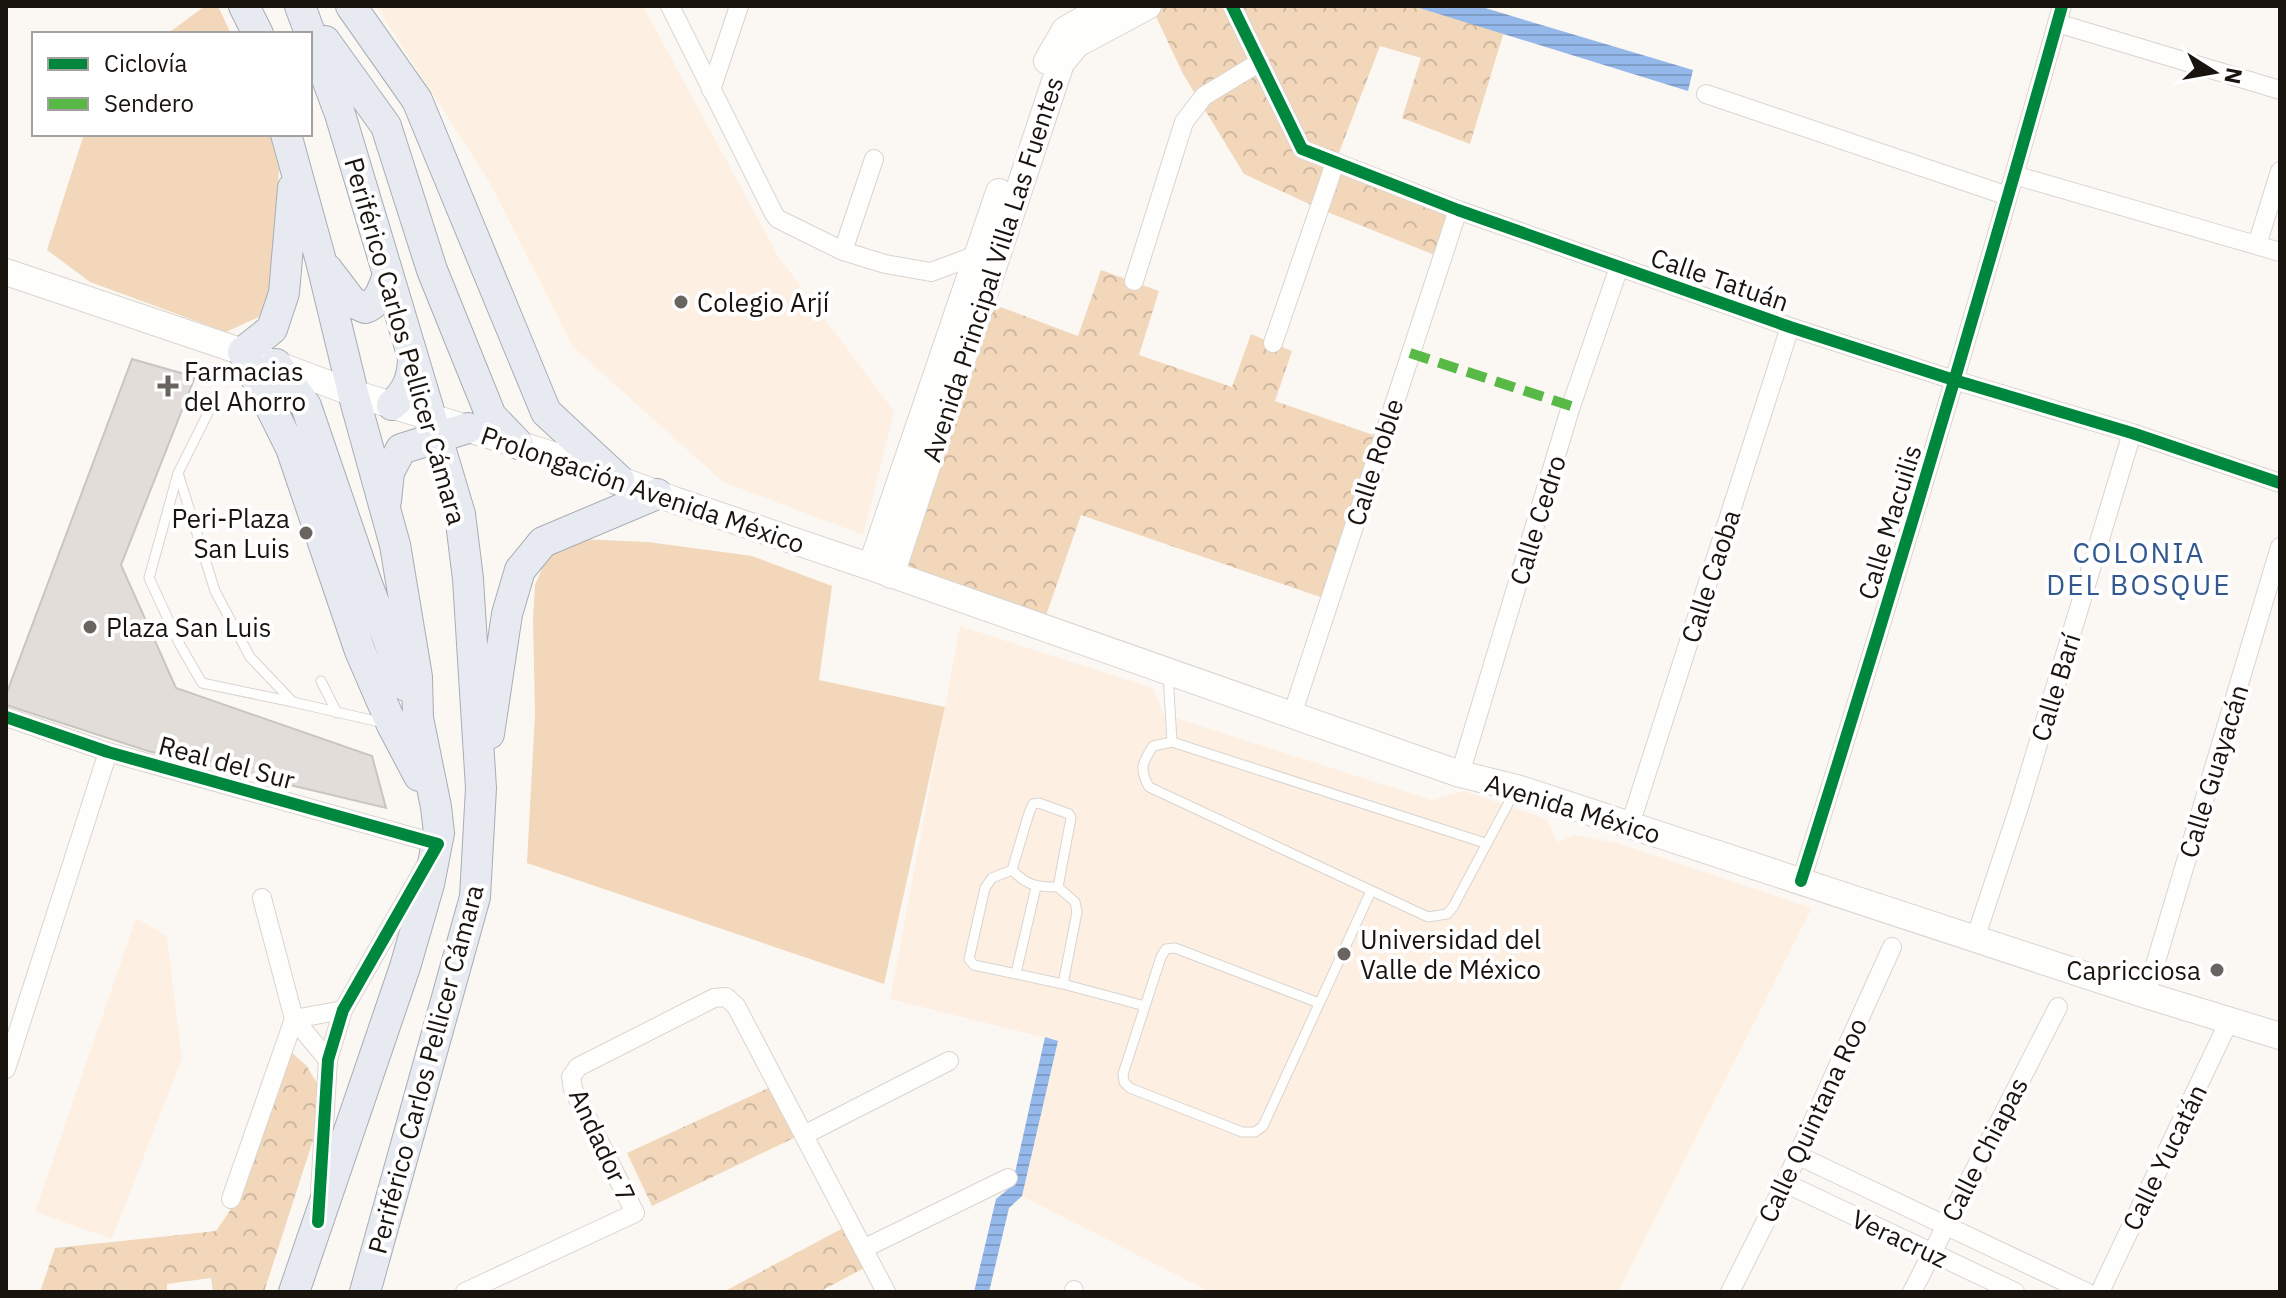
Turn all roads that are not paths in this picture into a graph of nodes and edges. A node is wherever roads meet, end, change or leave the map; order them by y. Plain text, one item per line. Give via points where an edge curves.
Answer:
1 (244, 6) edge
2 (351, 6) edge
3 (670, 6) edge
4 (739, 6) edge
5 (1148, 6) edge
6 (1232, 6) edge
7 (1101, 7) edge
8 (300, 8) edge
9 (2060, 15) edge
10 (257, 32) edge
11 (309, 32) edge
12 (312, 40) edge
13 (1260, 62) junction
14 (711, 90) junction
15 (2280, 90) edge
16 (1706, 94) dead end
17 (286, 136) edge
18 (874, 159) dead end
19 (1335, 163) junction
20 (294, 166) junction
21 (2280, 171) edge
22 (2014, 175) junction
23 (2008, 196) junction
24 (1458, 210) junction
25 (2257, 245) junction
26 (843, 251) junction
27 (2280, 252) edge
28 (977, 255) junction
29 (481, 257) junction
30 (321, 261) junction
31 (1619, 267) junction
32 (432, 270) junction
33 (6, 272) edge
34 (388, 275) junction
35 (1134, 281) dead end
36 (1790, 327) junction
37 (1273, 343) dead end
38 (243, 352) junction
39 (413, 360) junction
40 (276, 364) junction
41 (1954, 380) junction
42 (353, 393) junction
43 (392, 405) junction
44 (210, 409) dead end
45 (434, 427) junction
46 (468, 428) joint
47 (2132, 433) junction
48 (518, 444) junction
49 (178, 473) junction
50 (619, 480) junction
51 (2280, 483) edge
52 (657, 494) junction
53 (385, 507) junction
54 (2280, 547) edge
55 (881, 571) junction
56 (386, 639) junction
57 (1168, 672) junction
58 (321, 681) dead end
59 (293, 702) junction
60 (337, 713) junction
61 (1292, 715) junction
62 (6, 717) edge
63 (405, 721) junction
64 (1172, 742) junction
65 (108, 752) junction
66 (1460, 774) junction
67 (481, 788) junction
68 (1517, 788) junction
69 (1630, 825) junction
70 (442, 828) junction
71 (1485, 843) junction
72 (1012, 870) junction
73 (1801, 881) junction
74 (1036, 887) junction
75 (1058, 887) junction
76 (1371, 891) junction
77 (475, 897) junction
78 (262, 898) dead end
79 (1975, 939) junction
80 (1892, 947) dead end
81 (1016, 973) junction
82 (1063, 984) junction
83 (2146, 995) junction
84 (1319, 1003) junction
85 (1145, 1006) junction
86 (2058, 1007) dead end
87 (343, 1010) junction
88 (294, 1019) junction
89 (2229, 1021) junction
90 (2280, 1036) edge
91 (328, 1060) junction
92 (949, 1061) dead end
93 (6, 1069) edge
94 (804, 1135) junction
95 (1797, 1155) junction
96 (1008, 1178) dead end
97 (1785, 1183) junction
98 (231, 1199) dead end
99 (318, 1222) junction
100 (1944, 1225) junction
101 (863, 1249) junction
102 (1932, 1253) junction
103 (294, 1292) edge
104 (317, 1292) edge
105 (365, 1292) edge
106 (465, 1292) edge
107 (886, 1292) edge
108 (1730, 1292) edge
109 (1912, 1292) edge
110 (2015, 1292) edge
111 (2086, 1292) edge
112 (2100, 1292) edge

1 - 10 main road
2 - 29 main road via 417,100
3 - 14 street
4 - 14 street
5 - 55 main road, Avenida Principal Villa Las Fuentes via 1077,44 1061,63
6 - 13 street, Calle Tatuán
7 - 28 main road, Avenida Principal Villa Las Fuentes via 1065,30 1049,54
8 - 11 main road, Periférico Carlos Pellicer Cámara
8 - 32 main road via 386,126
9 - 15 street
9 - 22 street, Calle Macuilis
12 - 34 main road, Periférico Carlos Pellicer Cámara
13 - 19 street, Calle Tatuán via 1302,149
13 - 35 street via 1204,96 1184,122
14 - 26 street via 778,219
16 - 23 street
17 - 20 main road, Periférico Carlos Pellicer Cámara
18 - 26 street
19 - 24 street, Calle Tatuán
19 - 37 street
20 - 30 main road, Periférico Carlos Pellicer Cámara
20 - 38 main road via 284,293 272,329
21 - 25 street
22 - 23 street, Calle Macuilis
22 - 25 street
23 - 41 street, Calle Macuilis
24 - 31 street, Calle Tatuán
24 - 61 street, Calle Roble
25 - 27 street
26 - 28 street via 931,272
28 - 55 main road, Avenida Principal Villa Las Fuentes
29 - 32 main road
29 - 50 main road via 546,412
30 - 34 main road via 352,302 365,308 374,304
30 - 42 main road, Periférico Carlos Pellicer Cámara
31 - 36 street, Calle Tatuán
31 - 66 street, Calle Cedro via 1571,406
32 - 48 main road via 491,416
33 - 38 main road
34 - 39 main road, Periférico Carlos Pellicer Cámara
36 - 41 street, Calle Tatuán
36 - 69 street, Calle Caoba
38 - 40 main road
38 - 56 main road
39 - 43 main road via 407,387
39 - 45 main road, Periférico Carlos Pellicer Cámara
40 - 42 main road
40 - 56 main road via 306,406
41 - 47 street, Calle Tatuán
41 - 73 street, Calle Macuilis
42 - 43 main road
42 - 53 main road, Periférico Carlos Pellicer Cámara
43 - 45 main road
44 - 49 lane
45 - 46 main road
45 - 53 main road via 401,449 389,472
45 - 67 main road, Periférico Carlos Pellicer Cámara via 460,514
46 - 48 main road, Prolongación Avenida México
47 - 51 street, Calle Tatuán
47 - 79 street, Calle Barí
48 - 50 main road, Prolongación Avenida México
49 - 59 lane via 215,591 250,657
49 - 59 lane via 149,578 170,625 202,683
50 - 52 main road, Prolongación Avenida México
52 - 55 main road, Prolongación Avenida México
52 - 67 main road via 543,542 520,570 507,614
53 - 56 main road, Periférico Carlos Pellicer Cámara via 395,545
54 - 83 street, Calle Guayacán
55 - 57 main road, Avenida México
56 - 63 main road
56 - 63 main road, Periférico Carlos Pellicer Cámara via 417,677
57 - 61 main road, Avenida México
57 - 64 lane
58 - 60 lane
59 - 60 lane
60 - 63 lane
61 - 66 main road, Avenida México
62 - 65 street, Real del Sur
63 - 70 main road, Periférico Carlos Pellicer Cámara
64 - 71 lane
64 - 76 lane via 1153,746 1143,760 1142,774 1149,787
65 - 70 street, Real del Sur
65 - 93 street
66 - 68 main road, Avenida México
67 - 77 main road, Periférico Carlos Pellicer Cámara
68 - 69 main road, Avenida México
68 - 71 lane
69 - 73 main road, Avenida México
70 - 77 main road
70 - 87 street
70 - 99 main road, Periférico Carlos Pellicer Cámara via 405,967
71 - 76 lane via 1447,914 1428,917
72 - 74 lane
72 - 75 lane via 1033,804 1069,814
72 - 81 lane via 992,878 985,888 969,959 974,965
73 - 79 main road, Avenida México
74 - 75 lane
74 - 81 lane
75 - 82 lane via 1075,902 1077,912
76 - 84 lane
77 - 105 main road, Periférico Carlos Pellicer Cámara
78 - 88 street
79 - 83 main road, Avenida México
80 - 95 street, Calle Quintana Roo
81 - 82 lane
82 - 85 lane
83 - 89 main road, Avenida México
84 - 85 lane via 1175,948 1166,949 1161,957
84 - 85 lane via 1263,1126 1255,1132 1242,1132 1124,1082
86 - 100 street, Calle Chiapas
87 - 88 street
87 - 91 street
88 - 91 street
88 - 98 street
89 - 90 main road, Avenida México
89 - 112 street, Calle Yucatán
91 - 99 street
92 - 94 street
94 - 101 street
94 - 106 street, Andador 7 via 736,1006 726,997 714,998 578,1067 571,1077 635,1213
95 - 97 street, Calle Quintana Roo
95 - 100 street, Veracruz
96 - 101 street
97 - 102 street, Veracruz
97 - 108 street, Calle Quintana Roo
99 - 103 main road, Periférico Carlos Pellicer Cámara
99 - 104 main road
100 - 102 street, Calle Chiapas
100 - 111 street, Veracruz
101 - 107 street
102 - 109 street, Calle Chiapas
102 - 110 street, Veracruz

